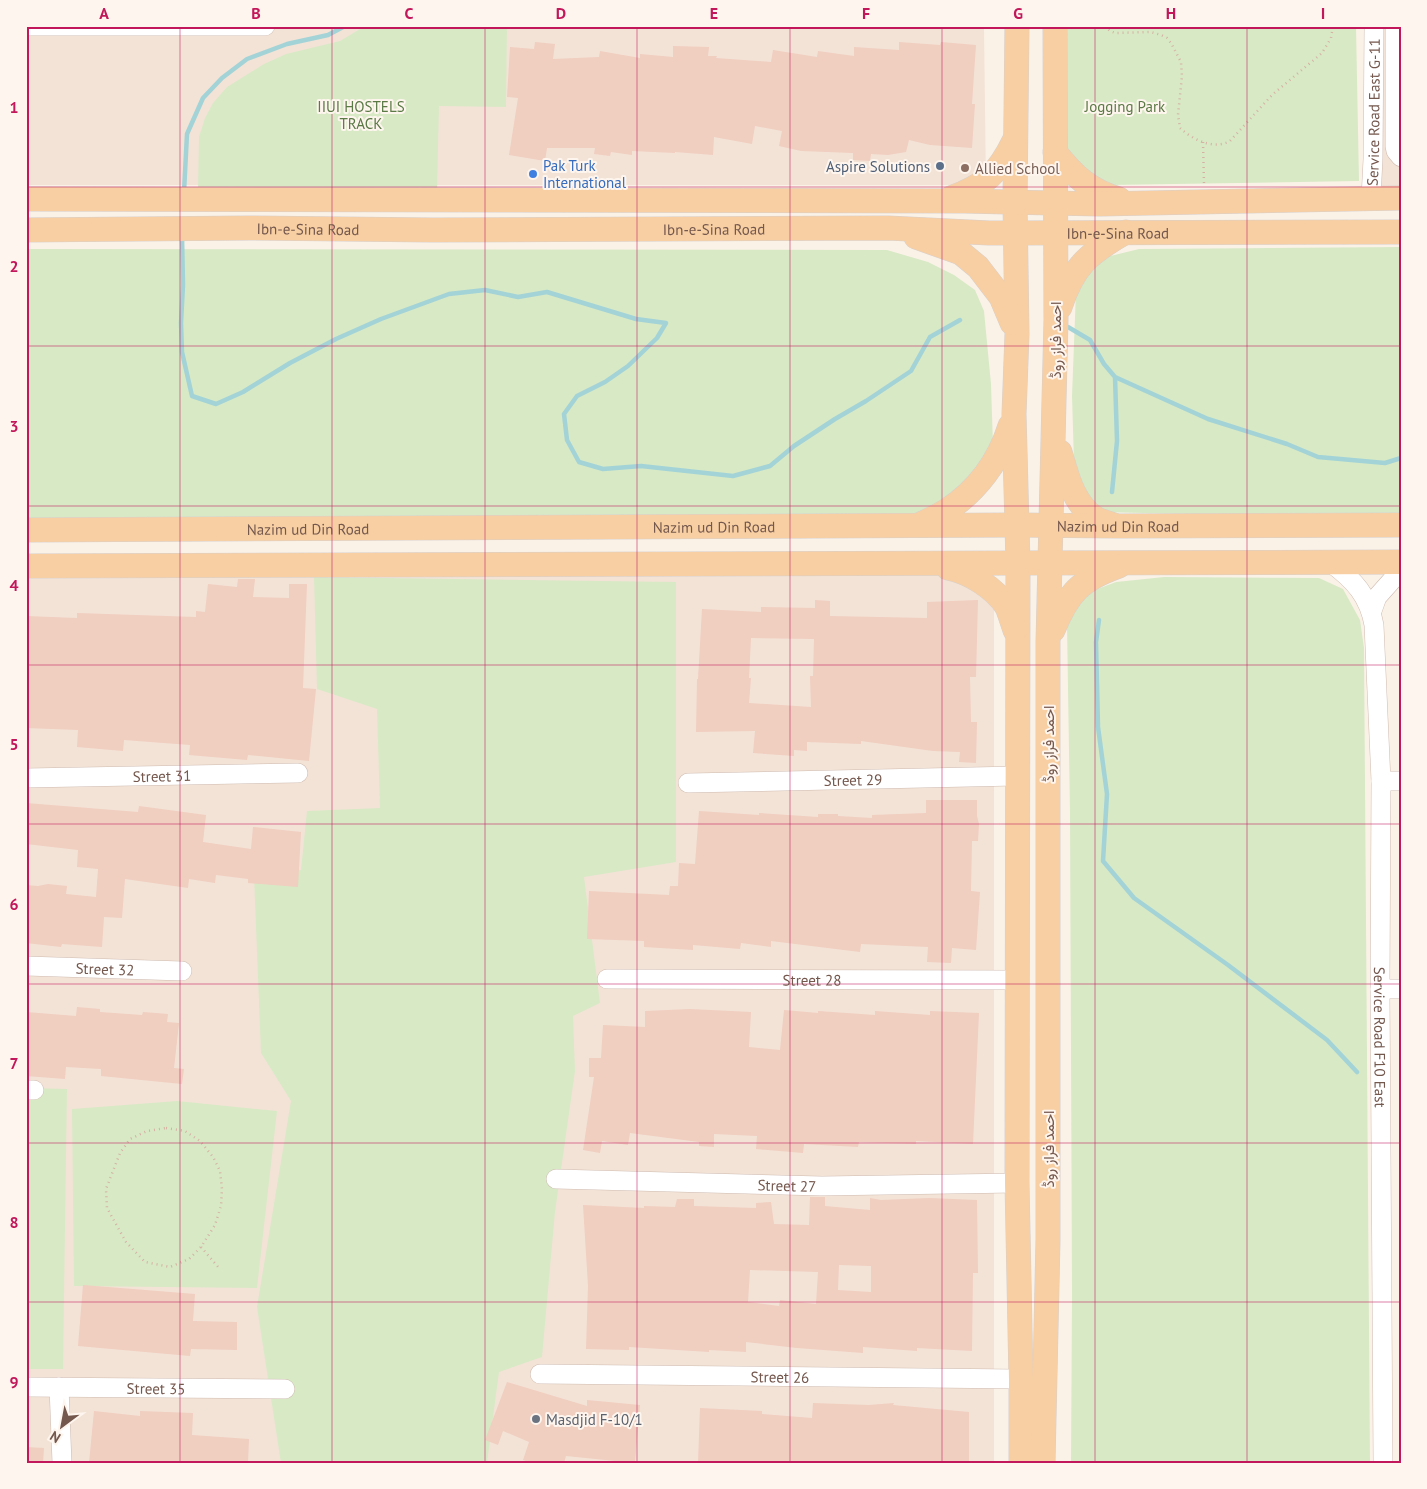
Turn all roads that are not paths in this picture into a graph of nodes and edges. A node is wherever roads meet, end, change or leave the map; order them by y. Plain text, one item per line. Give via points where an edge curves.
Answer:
1 (26, 26) edge
2 (1017, 26) edge
3 (1055, 26) edge
4 (1374, 26) edge
5 (1395, 26) edge
6 (264, 27) edge
7 (1015, 139) junction
8 (1055, 152) junction
9 (1401, 157) edge
10 (1371, 198) junction
11 (1400, 198) edge
12 (26, 199) edge
13 (433, 200) junction
14 (942, 201) junction
15 (1015, 202) junction
16 (1214, 202) junction
17 (1056, 203) junction
18 (1134, 203) junction
19 (888, 228) junction
20 (26, 230) edge
21 (432, 230) junction
22 (1126, 232) junction
23 (1401, 232) edge
24 (1015, 233) junction
25 (1055, 233) junction
26 (1226, 233) junction
27 (1056, 320) junction
28 (1016, 334) junction
29 (1014, 414) junction
30 (1054, 434) junction
31 (1016, 525) junction
32 (1052, 525) junction
33 (1401, 525) edge
34 (918, 526) junction
35 (1117, 526) junction
36 (26, 530) edge
37 (1130, 562) junction
38 (1401, 562) edge
39 (920, 563) junction
40 (1018, 563) junction
41 (1051, 563) junction
42 (1331, 563) junction
43 (26, 566) edge
44 (1401, 570) edge
45 (1372, 611) junction
46 (1017, 636) junction
47 (1048, 642) junction
48 (298, 773) dead end
49 (1017, 776) junction
50 (26, 778) edge
51 (1381, 781) junction
52 (1401, 781) edge
53 (688, 783) dead end
54 (26, 966) edge
55 (182, 971) dead end
56 (607, 979) dead end
57 (1017, 980) junction
58 (1380, 989) junction
59 (1401, 989) edge
60 (556, 1179) dead end
61 (1017, 1183) junction
62 (540, 1374) dead end
63 (1021, 1379) junction
64 (26, 1387) edge
65 (59, 1387) junction
66 (285, 1389) dead end
67 (62, 1463) edge
68 (1021, 1463) edge
69 (1043, 1463) edge
70 (1382, 1463) edge

1 - 6 street
2 - 7 main road, احمد فراز روڈ
3 - 8 main road, احمد فراز روڈ
4 - 10 street, Service Road East G-11
5 - 9 street via 1395,146
7 - 14 main road via 1006,159 992,176 970,191
7 - 15 main road, احمد فراز روڈ
8 - 17 main road, احمد فراز روڈ
8 - 18 main road via 1090,187
10 - 11 main road, Ibn-e-Sina Road
10 - 16 main road, Ibn-e-Sina Road
11 - 23 main road
12 - 13 main road, Ibn-e-Sina Road
13 - 14 main road, Ibn-e-Sina Road
13 - 21 main road
14 - 15 main road, Ibn-e-Sina Road
15 - 17 main road, Ibn-e-Sina Road
15 - 24 main road, احمد فراز روڈ
16 - 18 main road, Ibn-e-Sina Road
16 - 26 main road
17 - 18 main road, Ibn-e-Sina Road
17 - 25 main road, احمد فراز روڈ
19 - 21 main road, Ibn-e-Sina Road
19 - 24 main road, Ibn-e-Sina Road
19 - 28 main road via 960,253 978,267 1001,298
20 - 21 main road, Ibn-e-Sina Road
22 - 25 main road, Ibn-e-Sina Road
22 - 26 main road, Ibn-e-Sina Road
22 - 27 main road via 1082,263 1067,287
23 - 26 main road, Ibn-e-Sina Road
24 - 25 main road, Ibn-e-Sina Road
24 - 28 main road, احمد فراز روڈ
25 - 27 main road, احمد فراز روڈ
27 - 30 main road, احمد فراز روڈ
28 - 29 main road, احمد فراز روڈ
29 - 31 main road, احمد فراز روڈ
29 - 34 main road via 1005,443 990,470 945,512
30 - 32 main road, احمد فراز روڈ
30 - 35 main road via 1079,503 1096,518
31 - 32 main road, Nazim ud Din Road
31 - 34 main road, Nazim ud Din Road
31 - 40 main road, احمد فراز روڈ
32 - 35 main road, Nazim ud Din Road
32 - 41 main road, احمد فراز روڈ
33 - 35 main road, Nazim ud Din Road
34 - 36 main road, Nazim ud Din Road
37 - 41 main road
37 - 42 main road
37 - 47 main road via 1100,573 1076,589 1061,609
38 - 42 main road
39 - 40 main road
39 - 43 main road
39 - 46 main road via 959,570 987,585 1006,607
40 - 41 main road
40 - 46 main road, احمد فراز روڈ
41 - 47 main road, احمد فراز روڈ
42 - 45 street, Service Road F10 East via 1350,577
44 - 45 street via 1377,597
45 - 51 street, Service Road F10 East
46 - 49 main road, احمد فراز روڈ
47 - 69 main road, احمد فراز روڈ via 1048,1240
48 - 50 street, Street 31
49 - 53 street, Street 29
49 - 57 main road, احمد فراز روڈ
51 - 52 street
51 - 58 street, Service Road F10 East
54 - 55 street, Street 32
56 - 57 street, Street 28
57 - 61 main road, احمد فراز روڈ
58 - 59 street
58 - 70 street, Service Road F10 East
60 - 61 street, Street 27 via 822,1186
61 - 63 main road, احمد فراز روڈ
62 - 63 street, Street 26
63 - 68 main road, احمد فراز روڈ
64 - 65 street, Street 35
65 - 66 street, Street 35
65 - 67 street

